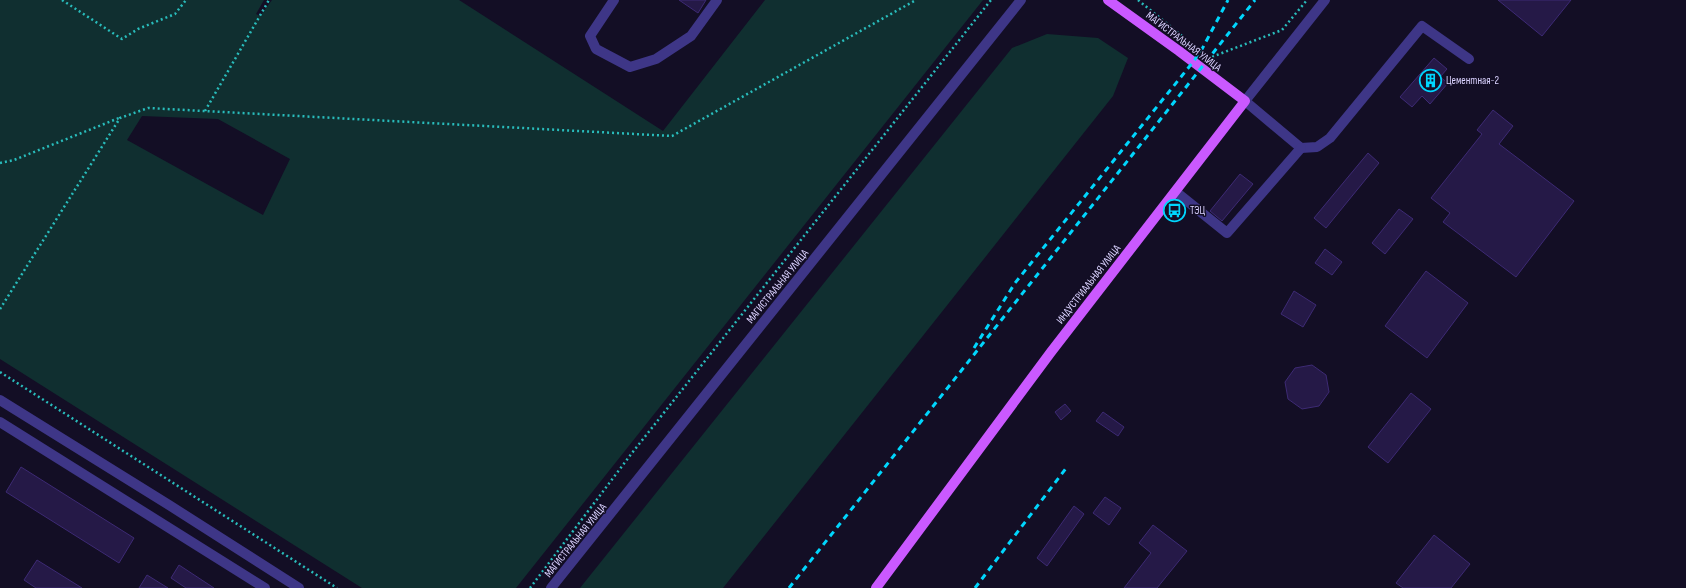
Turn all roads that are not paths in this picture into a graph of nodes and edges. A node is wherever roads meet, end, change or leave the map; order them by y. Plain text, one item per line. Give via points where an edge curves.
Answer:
1 (614, 0) edge
2 (717, 0) edge
3 (1021, 0) edge
4 (1108, 0) edge
5 (1325, 0) edge
6 (1469, 59) dead end
7 (1245, 101) junction
8 (1301, 148) junction
9 (1176, 192) junction
10 (0, 400) edge
11 (0, 422) edge
12 (265, 588) edge
13 (299, 588) edge
14 (551, 588) edge
15 (876, 588) edge

1 - 2 street via 590,36 596,49 630,67 656,59 691,36
3 - 14 street, МАГИСТРАЛЬНАЯ УЛИЦА
4 - 7 main road, МАГИСТРАЛЬНАЯ УЛИЦА
5 - 7 street, ИНДУСТРИАЛЬНАЯ УЛИЦА
6 - 8 street via 1422,26 1330,138 1318,147
7 - 8 street
7 - 9 main road, ИНДУСТРИАЛЬНАЯ УЛИЦА
8 - 9 street via 1227,233
9 - 15 main road, ИНДУСТРИАЛЬНАЯ УЛИЦА via 1051,352
10 - 13 street
11 - 12 street

